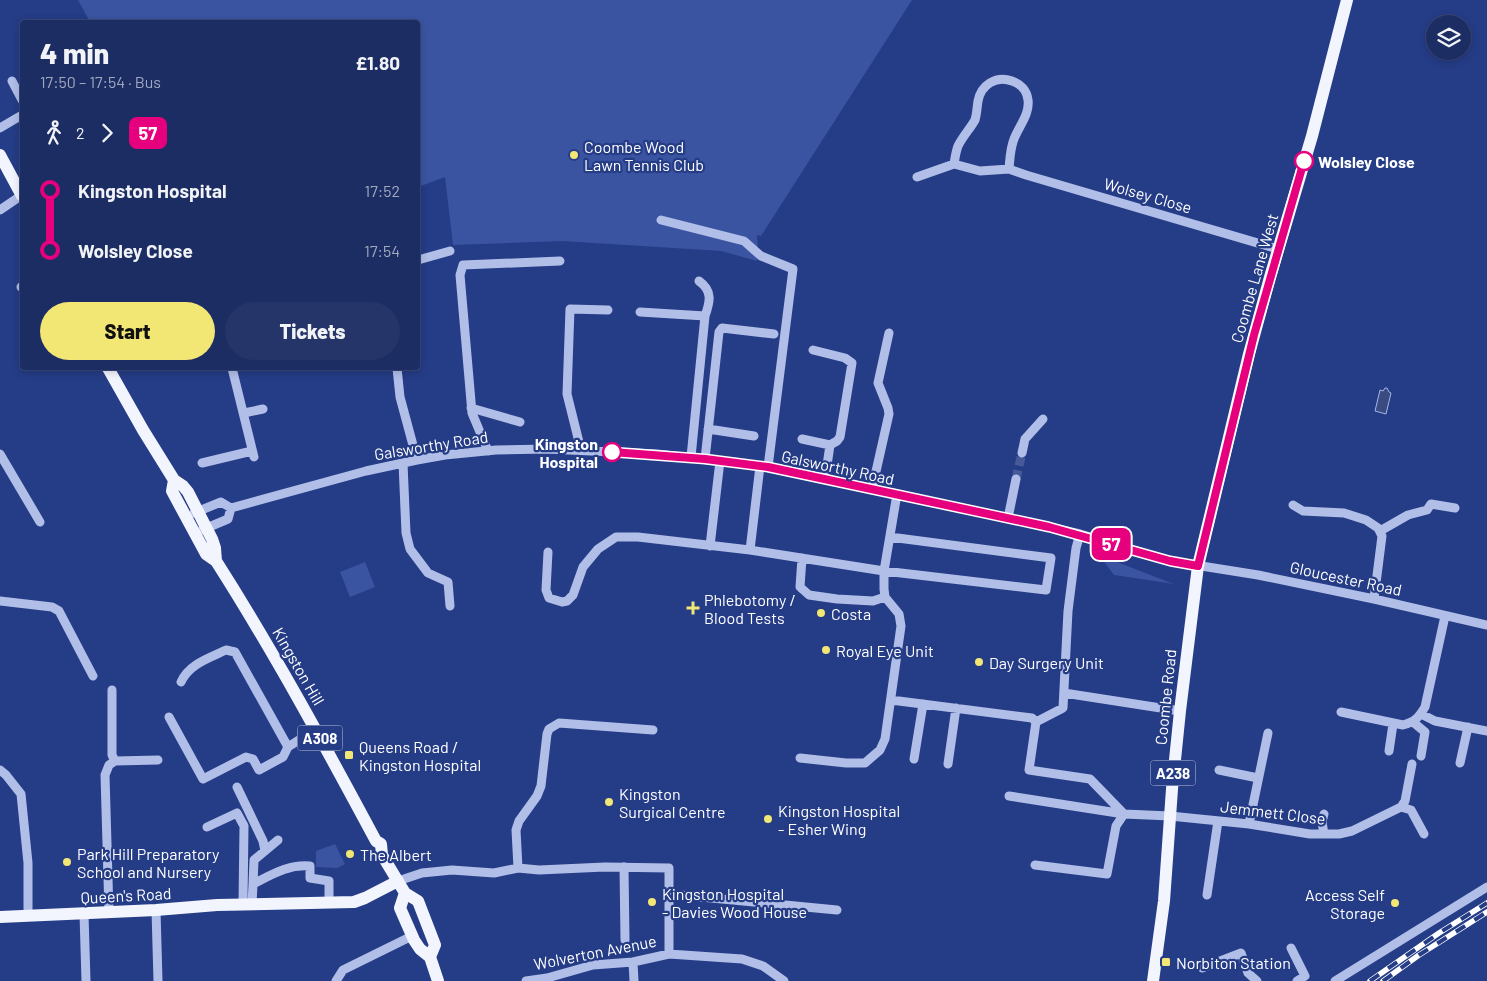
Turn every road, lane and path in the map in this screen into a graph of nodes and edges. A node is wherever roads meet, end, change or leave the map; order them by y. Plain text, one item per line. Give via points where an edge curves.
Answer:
1 (1347, 0) edge
2 (12, 82) dead end
3 (20, 96) edge
4 (20, 116) edge
5 (0, 128) edge
6 (0, 155) edge
7 (954, 164) junction
8 (1009, 169) junction
9 (917, 177) dead end
10 (20, 191) edge
11 (20, 196) edge
12 (0, 210) edge
13 (661, 220) dead end
14 (1278, 249) junction
15 (450, 251) dead end
16 (420, 259) edge
17 (560, 261) dead end
18 (699, 281) dead end
19 (608, 310) dead end
20 (640, 312) dead end
21 (705, 316) junction
22 (889, 333) dead end
23 (774, 334) dead end
24 (814, 350) dead end
25 (109, 370) edge
26 (233, 370) edge
27 (397, 370) edge
28 (262, 408) dead end
29 (471, 408) junction
30 (244, 413) junction
31 (1043, 419) dead end
32 (520, 422) dead end
33 (708, 429) junction
34 (754, 436) dead end
35 (802, 439) dead end
36 (830, 445) junction
37 (581, 450) junction
38 (488, 451) junction
39 (1022, 453) tunnel mouth
40 (0, 454) edge
41 (691, 457) junction
42 (705, 459) junction
43 (417, 460) junction
44 (720, 461) junction
45 (202, 463) dead end
46 (403, 463) junction
47 (764, 467) junction
48 (825, 479) junction
49 (1016, 479) tunnel mouth
50 (872, 489) junction
51 (897, 494) junction
52 (1293, 505) dead end
53 (231, 508) junction
54 (1455, 508) dead end
55 (192, 514) junction
56 (1008, 518) junction
57 (40, 522) dead end
58 (206, 528) junction
59 (1380, 531) junction
60 (194, 534) junction
61 (1080, 534) junction
62 (890, 536) junction
63 (710, 546) junction
64 (750, 550) junction
65 (548, 552) dead end
66 (802, 558) junction
67 (216, 561) junction
68 (1198, 566) junction
69 (884, 571) junction
70 (885, 597) junction
71 (1374, 598) junction
72 (0, 601) edge
73 (450, 606) dead end
74 (1445, 616) junction
75 (1487, 625) edge
76 (93, 676) dead end
77 (181, 682) dead end
78 (112, 690) dead end
79 (1064, 693) junction
80 (891, 700) junction
81 (923, 704) junction
82 (956, 708) junction
83 (1180, 711) junction
84 (1340, 712) dead end
85 (1421, 714) junction
86 (169, 717) dead end
87 (1036, 722) junction
88 (1413, 722) junction
89 (1394, 724) junction
90 (1468, 727) junction
91 (316, 729) junction
92 (653, 730) dead end
93 (1487, 731) edge
94 (1268, 733) dead end
95 (288, 747) junction
96 (1389, 751) dead end
97 (1421, 756) dead end
98 (800, 758) dead end
99 (914, 759) dead end
100 (158, 760) dead end
101 (115, 761) junction
102 (1460, 763) dead end
103 (948, 764) dead end
104 (1412, 764) dead end
105 (0, 770) edge
106 (1219, 770) dead end
107 (1258, 778) junction
108 (237, 786) dead end
109 (1009, 796) dead end
110 (1401, 807) junction
111 (1124, 814) junction
112 (1324, 814) dead end
113 (1170, 816) junction
114 (1218, 820) junction
115 (1249, 824) junction
116 (207, 827) dead end
117 (1324, 834) junction
118 (1424, 834) dead end
119 (278, 840) dead end
120 (265, 851) junction
121 (1035, 865) dead end
122 (624, 867) junction
123 (518, 868) junction
124 (398, 881) junction
125 (252, 884) junction
126 (1487, 887) edge
127 (405, 894) junction
128 (669, 894) junction
129 (1207, 895) dead end
130 (329, 902) junction
131 (248, 904) junction
132 (156, 910) junction
133 (836, 910) dead end
134 (110, 912) junction
135 (84, 914) junction
136 (28, 916) junction
137 (0, 917) edge
138 (412, 936) junction
139 (625, 940) dead end
140 (1291, 948) dead end
141 (669, 954) junction
142 (430, 958) junction
143 (633, 962) junction
144 (1202, 968) dead end
145 (86, 981) edge
146 (158, 981) edge
147 (336, 981) edge
148 (438, 981) edge
149 (526, 981) edge
150 (634, 981) edge
151 (784, 981) edge
152 (1153, 981) edge
153 (1257, 981) edge
154 (1297, 981) edge
155 (1335, 981) edge

1 - 14 main road, Coombe Lane West / A238 via 1312,136
2 - 3 street
4 - 5 street
6 - 10 main road
7 - 8 street, Wolsey Close via 980,171
7 - 8 street via 958,147 978,111 980,92 986,84 1004,79 1021,86 1029,102 1014,138
7 - 9 street
8 - 14 street, Wolsey Close
11 - 12 street
13 - 47 street via 744,241 761,256 794,269
14 - 68 main road, Coombe Lane West / A238
15 - 16 street
17 - 29 street via 463,265 460,275
18 - 21 street via 710,293
19 - 37 street via 570,309 566,394
20 - 21 street
21 - 41 street
22 - 50 street via 878,383 889,414
23 - 33 street via 722,328 719,332
24 - 36 street via 845,358 852,364 840,437
25 - 55 main road, Kingston Hill / A308 via 174,480 188,492
26 - 30 street
27 - 43 street via 400,396
28 - 30 street
29 - 32 street
29 - 38 street
30 - 45 street via 253,454
31 - 39 street via 1025,439
33 - 34 street
33 - 42 street
35 - 36 street
36 - 48 street
37 - 38 street, Galsworthy Road
37 - 41 street, Galsworthy Road
38 - 43 street, Galsworthy Road
40 - 57 street
41 - 42 street, Galsworthy Road
42 - 44 street, Galsworthy Road
43 - 46 street, Galsworthy Road
44 - 47 street, Galsworthy Road
44 - 63 street
46 - 53 street, Galsworthy Road
46 - 73 street via 406,533 410,549 428,573 448,582
47 - 48 street, Galsworthy Road
47 - 64 street
48 - 50 street, Galsworthy Road
49 - 56 street
50 - 51 street, Galsworthy Road
51 - 56 street, Galsworthy Road
51 - 62 street
52 - 59 street via 1303,511 1344,513 1366,520
53 - 55 street, Galsworthy Road via 221,502
53 - 58 street via 228,519
54 - 59 street via 1431,504 1428,510 1408,515
55 - 58 main road, Kingston Hill / A308
55 - 60 main road, Kingston Hill / A308
56 - 61 street, Galsworthy Road
58 - 60 street
58 - 67 main road, Kingston Hill / A308 via 215,548
59 - 71 street
60 - 67 main road, Kingston Hill / A308 via 206,554
61 - 68 street, Galsworthy Road via 1170,561
61 - 79 street via 1068,611
62 - 69 street
62 - 69 street via 1051,558 1046,590
63 - 64 street
63 - 65 street via 638,537 616,538 598,549 583,567 573,594 562,602 549,598 546,590
64 - 66 street
66 - 69 street
66 - 70 street via 800,587 809,595 873,601
67 - 91 main road, Kingston Hill / A308
68 - 71 street, Gloucester Road
68 - 83 main road, Coombe Road / A238
69 - 70 street
70 - 80 street via 899,614 901,626
71 - 74 street, Gloucester Road
72 - 76 street via 36,604 59,611
74 - 75 street, Gloucester Road
74 - 85 street
77 - 95 street via 192,667 226,650 235,652
78 - 101 street via 112,755
79 - 83 street
79 - 87 street via 1064,708
80 - 81 street
80 - 98 street via 885,739 880,750 865,763
81 - 82 street
81 - 99 street
82 - 87 street via 1032,718
82 - 103 street
83 - 113 main road, Coombe Road / A238
84 - 89 street
85 - 88 street
85 - 90 street via 1435,721
86 - 95 street via 203,779 246,756 253,759 259,770 283,757
87 - 111 street via 1029,770 1090,779
88 - 89 street
88 - 97 street via 1425,732
89 - 96 street
90 - 93 street
90 - 102 street
91 - 95 street
91 - 124 main road, Kingston Hill / A308 via 376,841 381,844 382,855
92 - 123 street via 559,723 549,729 541,786 516,830
94 - 107 street
100 - 101 street
101 - 134 street via 109,765 104,786
104 - 110 street
105 - 136 street via 20,794 28,863
106 - 107 street
107 - 115 street
108 - 120 street
109 - 111 street, Jemmett Close
110 - 117 street, Jemmett Close via 1352,831
110 - 118 street via 1411,810
111 - 113 street, Jemmett Close
111 - 121 street via 1116,826 1107,874
112 - 117 street
113 - 114 street, Jemmett Close
113 - 152 main road, Coombe Road / A238 via 1164,901
114 - 115 street, Jemmett Close
114 - 129 street
115 - 117 street, Jemmett Close
116 - 131 street via 237,813 244,826
119 - 120 street
120 - 125 street via 254,860
122 - 123 street
122 - 128 street via 669,868
122 - 139 street
123 - 124 street via 494,873 437,871
124 - 127 main road, Kingston Hill / A308
124 - 130 main road, Queen's Road via 354,902
125 - 130 street via 282,869 310,866 310,878 328,881
125 - 131 street
126 - 155 street
127 - 138 main road, Kingston Hill / A308 via 400,908
127 - 142 main road, Kingston Hill / A308 via 418,900 427,923 435,945
128 - 133 street
128 - 141 street
130 - 131 main road, Queen's Road
131 - 132 main road, Queen's Road
132 - 134 main road, Queen's Road
132 - 146 street
134 - 135 main road, Queen's Road
135 - 136 main road, Queen's Road
135 - 145 street
136 - 137 main road, Queen's Road
138 - 142 main road, Kingston Hill / A308
138 - 147 street via 343,970
140 - 154 street via 1305,976
141 - 143 street, Wolverton Avenue
141 - 151 street, Wolverton Avenue via 742,959 763,966
142 - 148 main road, Kingston Hill / A308
143 - 149 street, Wolverton Avenue via 592,965
143 - 150 street
144 - 153 street via 1241,953 1248,973

